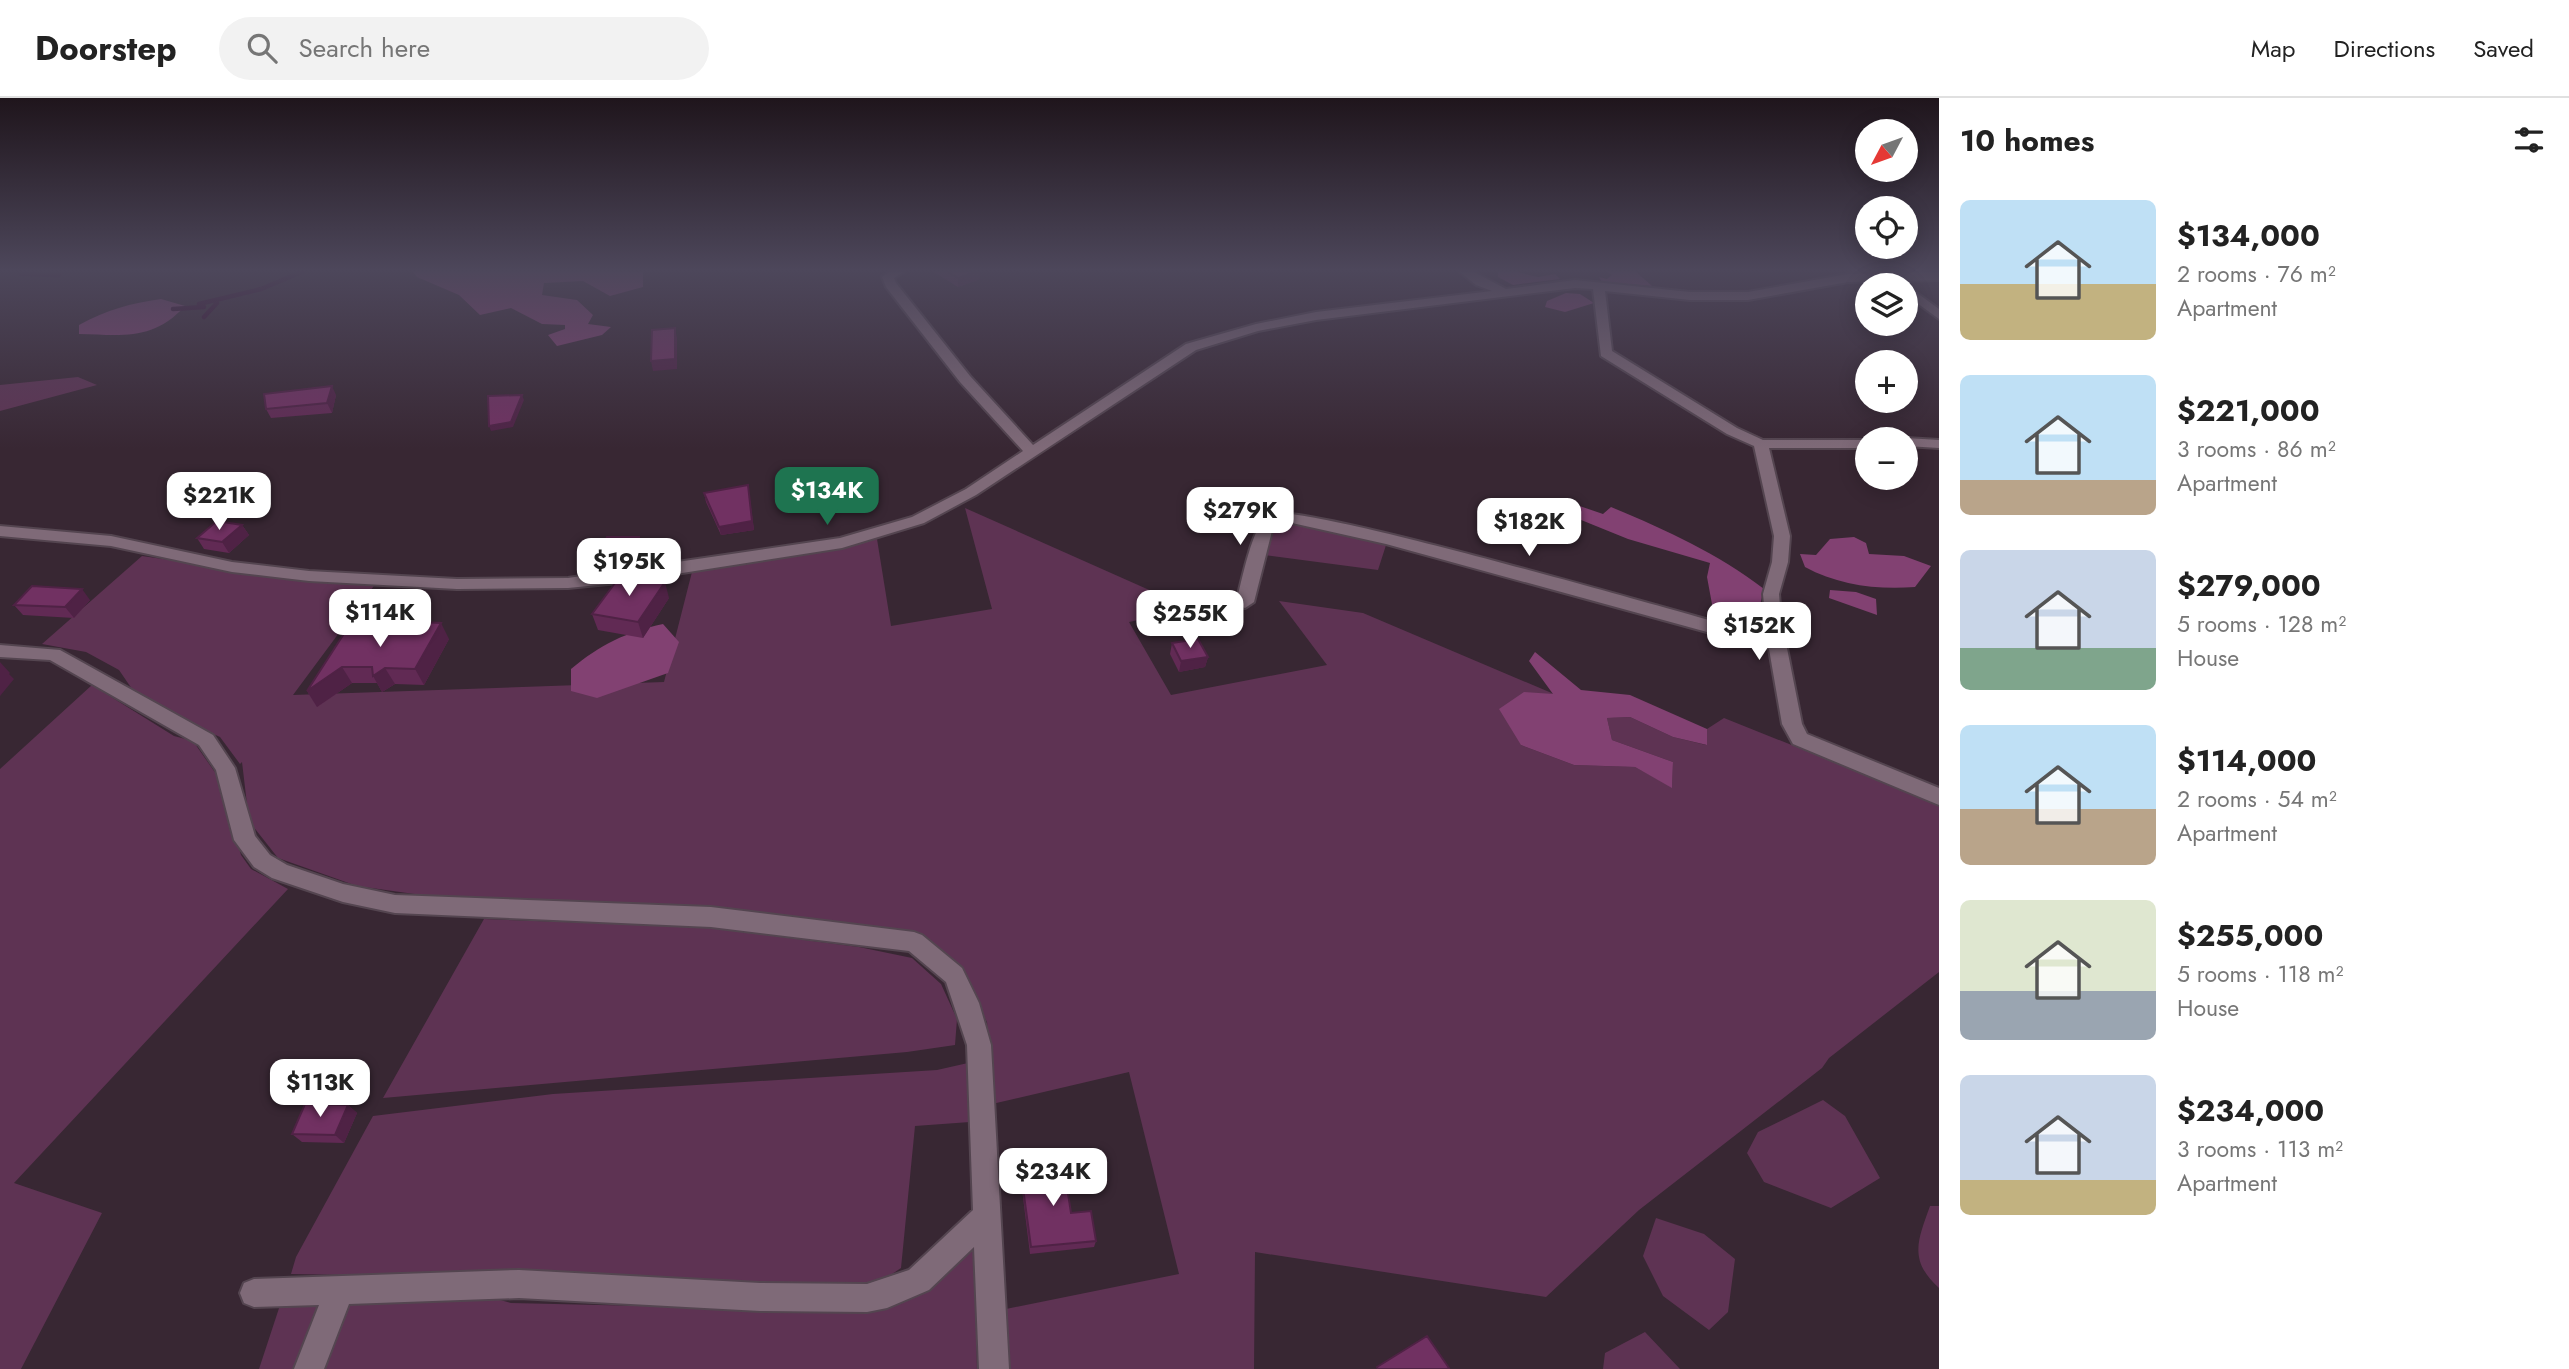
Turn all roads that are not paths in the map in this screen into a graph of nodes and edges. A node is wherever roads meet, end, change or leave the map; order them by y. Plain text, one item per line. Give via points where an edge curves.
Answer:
1 (927, 330) edge
2 (1251, 330) edge
3 (1604, 330) edge
4 (1918, 443) edge
5 (1761, 444) junction
6 (1855, 444) edge
7 (1939, 444) edge
8 (1031, 451) junction
9 (0, 531) edge
10 (1245, 602) dead end
11 (1776, 645) junction
12 (0, 651) edge
13 (1939, 797) edge
14 (986, 1217) junction
15 (340, 1289) junction
16 (254, 1293) dead end
17 (309, 1369) edge
18 (994, 1369) edge

1 - 8 street
2 - 8 street via 1206,340
3 - 5 street via 1606,353
4 - 7 street
5 - 6 street
5 - 11 street via 1782,536 1771,594
8 - 9 street via 952,503 883,533 587,582 457,584 309,576 232,567 111,541
10 - 11 street via 1266,525 1275,518 1292,518 1388,539
11 - 13 street via 1791,724 1800,739
12 - 14 street via 54,654 205,740 225,768 245,840 262,861 305,882 395,904 711,918 914,943 954,975 979,1045
14 - 15 street via 919,1280 867,1297 760,1297 519,1284
14 - 18 street
15 - 16 street
15 - 17 street

